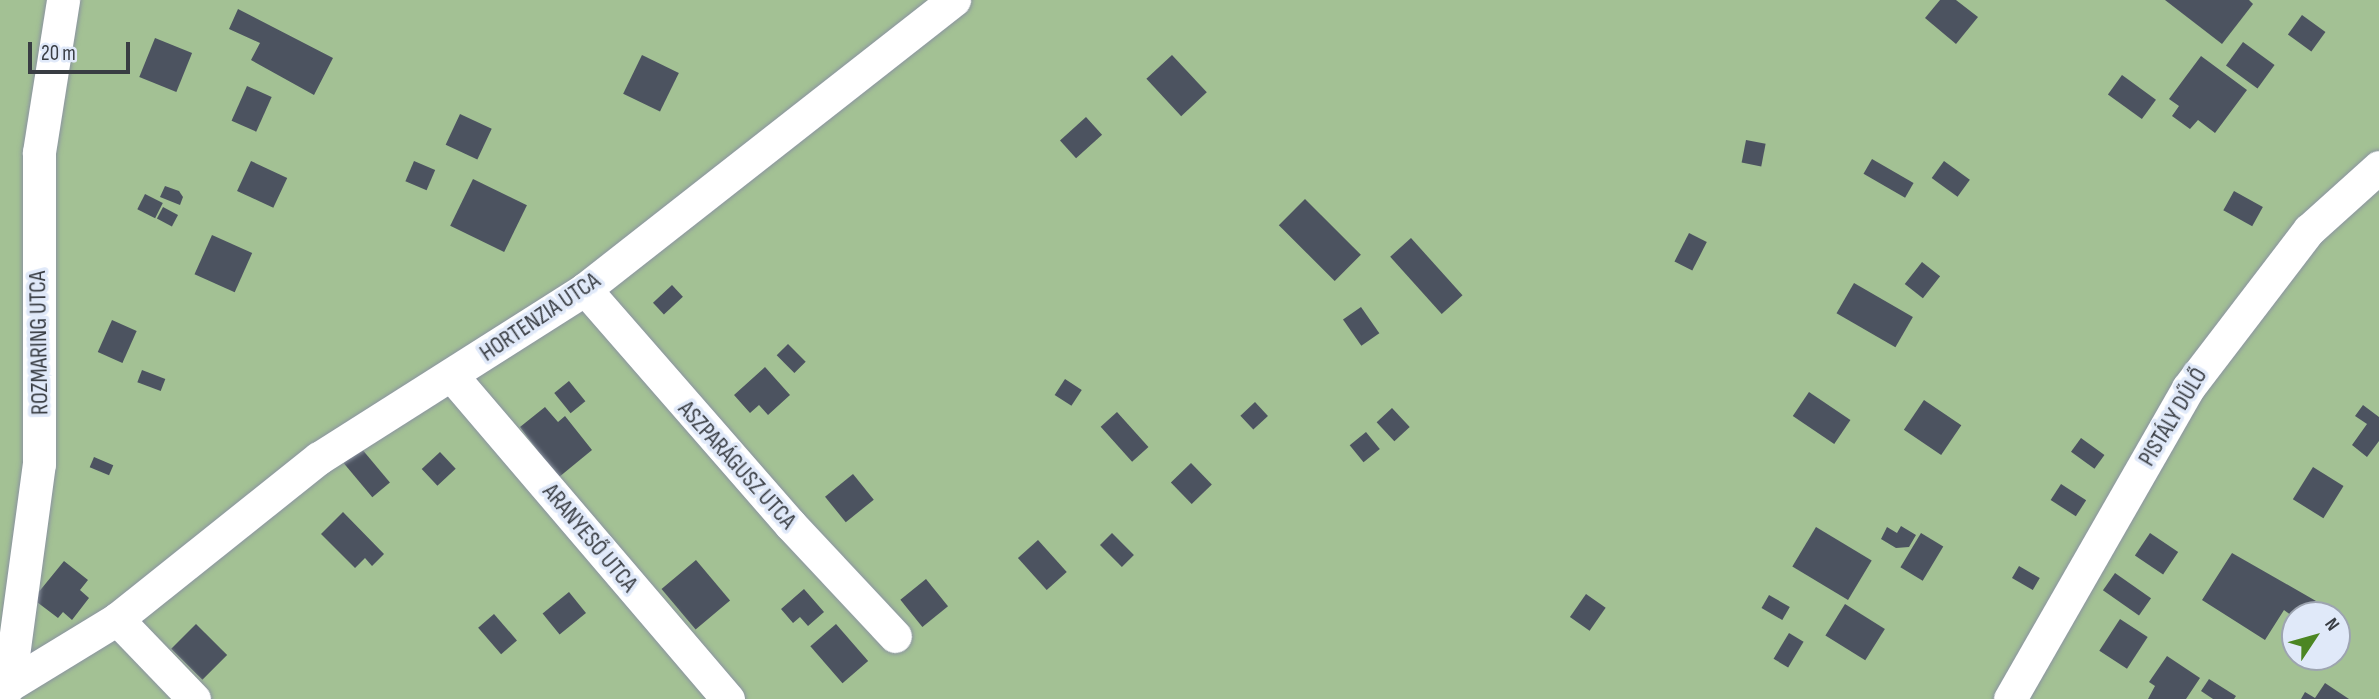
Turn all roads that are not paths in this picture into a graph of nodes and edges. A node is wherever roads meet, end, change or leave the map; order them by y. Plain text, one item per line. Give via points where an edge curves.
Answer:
1 (64, 0) edge
2 (954, 0) edge
3 (2379, 167) edge
4 (585, 289) junction
5 (452, 376) junction
6 (117, 619) junction
7 (895, 636) dead end
8 (5, 692) edge
9 (194, 699) edge
10 (728, 699) edge
11 (2010, 699) edge

1 - 8 street, ROZMARING UTCA via 39,152 39,464
2 - 4 street, HORTENZIA UTCA
3 - 11 street, PISTÁLY DŰLŐ via 2309,230 2188,388
4 - 5 street, HORTENZIA UTCA
4 - 7 street, ASZPARÁGUSZ UTCA via 791,526
5 - 6 street, HORTENZIA UTCA via 319,458
5 - 10 street, ARANYESŐ UTCA
6 - 8 street, HORTENZIA UTCA
6 - 9 street

